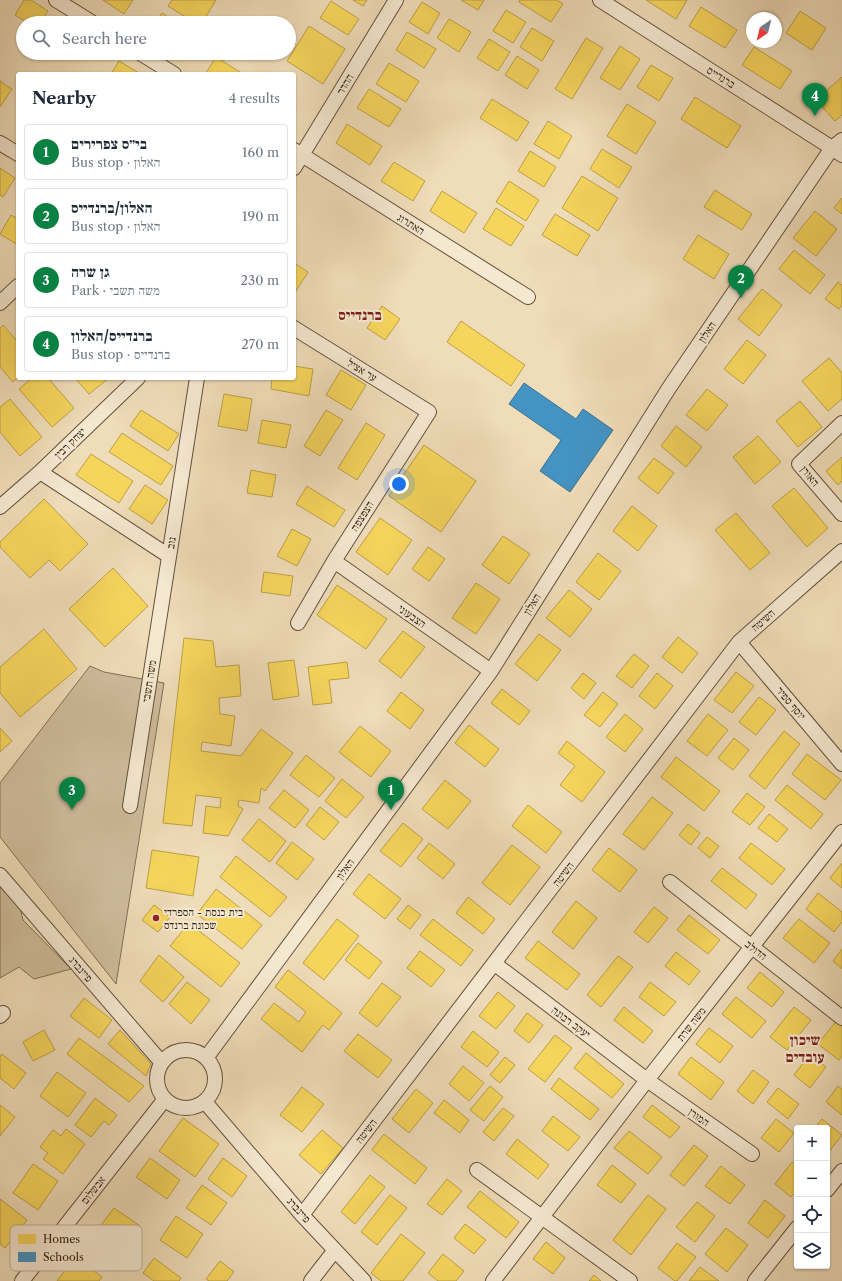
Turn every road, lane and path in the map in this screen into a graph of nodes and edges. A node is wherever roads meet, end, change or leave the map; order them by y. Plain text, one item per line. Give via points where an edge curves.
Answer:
1 (56, 0) edge
2 (396, 0) edge
3 (600, 0) edge
4 (81, 16) edge
5 (151, 60) edge
6 (171, 72) edge
7 (0, 143) edge
8 (839, 148) edge
9 (298, 152) edge
10 (16, 153) edge
11 (16, 288) edge
12 (528, 297) dead end
13 (0, 303) edge
14 (296, 329) edge
15 (136, 380) edge
16 (197, 380) edge
17 (430, 412) joint
18 (842, 423) edge
19 (40, 472) junction
20 (0, 507) edge
21 (842, 514) edge
22 (842, 551) edge
23 (169, 556) junction
24 (334, 561) junction
25 (298, 623) dead end
26 (739, 642) junction
27 (490, 670) junction
28 (842, 764) edge
29 (130, 806) dead end
30 (842, 832) edge
31 (0, 875) edge
32 (670, 882) dead end
33 (753, 946) junction
34 (495, 964) junction
35 (842, 1018) edge
36 (206, 1058) junction
37 (162, 1063) junction
38 (647, 1080) junction
39 (165, 1099) junction
40 (205, 1102) junction
41 (752, 1154) dead end
42 (477, 1170) dead end
43 (842, 1171) edge
44 (830, 1186) edge
45 (302, 1214) junction
46 (542, 1218) junction
47 (66, 1225) edge
48 (794, 1232) edge
49 (335, 1250) junction
50 (30, 1271) edge
51 (22, 1281) edge
52 (312, 1281) edge
53 (364, 1281) edge
54 (493, 1281) edge
55 (630, 1281) edge
56 (755, 1281) edge

1 - 4 street
2 - 9 street, ההדר
3 - 8 street, ברנדייס
5 - 6 street
7 - 10 street
8 - 27 street, האלון via 669,388
9 - 12 street, האתרוג
11 - 13 street
14 - 17 street, ער אציל
15 - 19 street, יצחק רבין
16 - 23 street, נוב
17 - 24 street, הצפצפה
18 - 21 street, האורן via 799,464
19 - 20 street, יצחק רבין
19 - 23 street, נוב
22 - 26 street, השיטה
23 - 29 street, משה תשבי
24 - 25 street, הצפצפה
24 - 27 street, הצבעוני
26 - 28 street, יוסף ספיר
26 - 34 street, השיטה
27 - 36 street, האלון
30 - 33 street, משה שרת
31 - 37 street, פיינברג
32 - 33 street, הדולב
33 - 35 street, הדולב
33 - 38 street, משה שרת
34 - 38 street, יעקב רבונה
34 - 45 street, השיטה
36 - 37 street via 192,1050 183,1050 171,1054
36 - 40 street via 215,1075 215,1085
37 - 39 street via 157,1082 159,1091
38 - 41 street, המורן
38 - 46 street, משה שרת
39 - 40 street via 180,1108 189,1108
39 - 47 street, אבשלום
40 - 45 street, פיינברג
42 - 46 street
43 - 44 street
45 - 49 street, פיינברג
46 - 54 street, משה שרת
46 - 55 street
48 - 56 street
49 - 52 street
49 - 53 street, פיינברג
50 - 51 street, אבשלום

